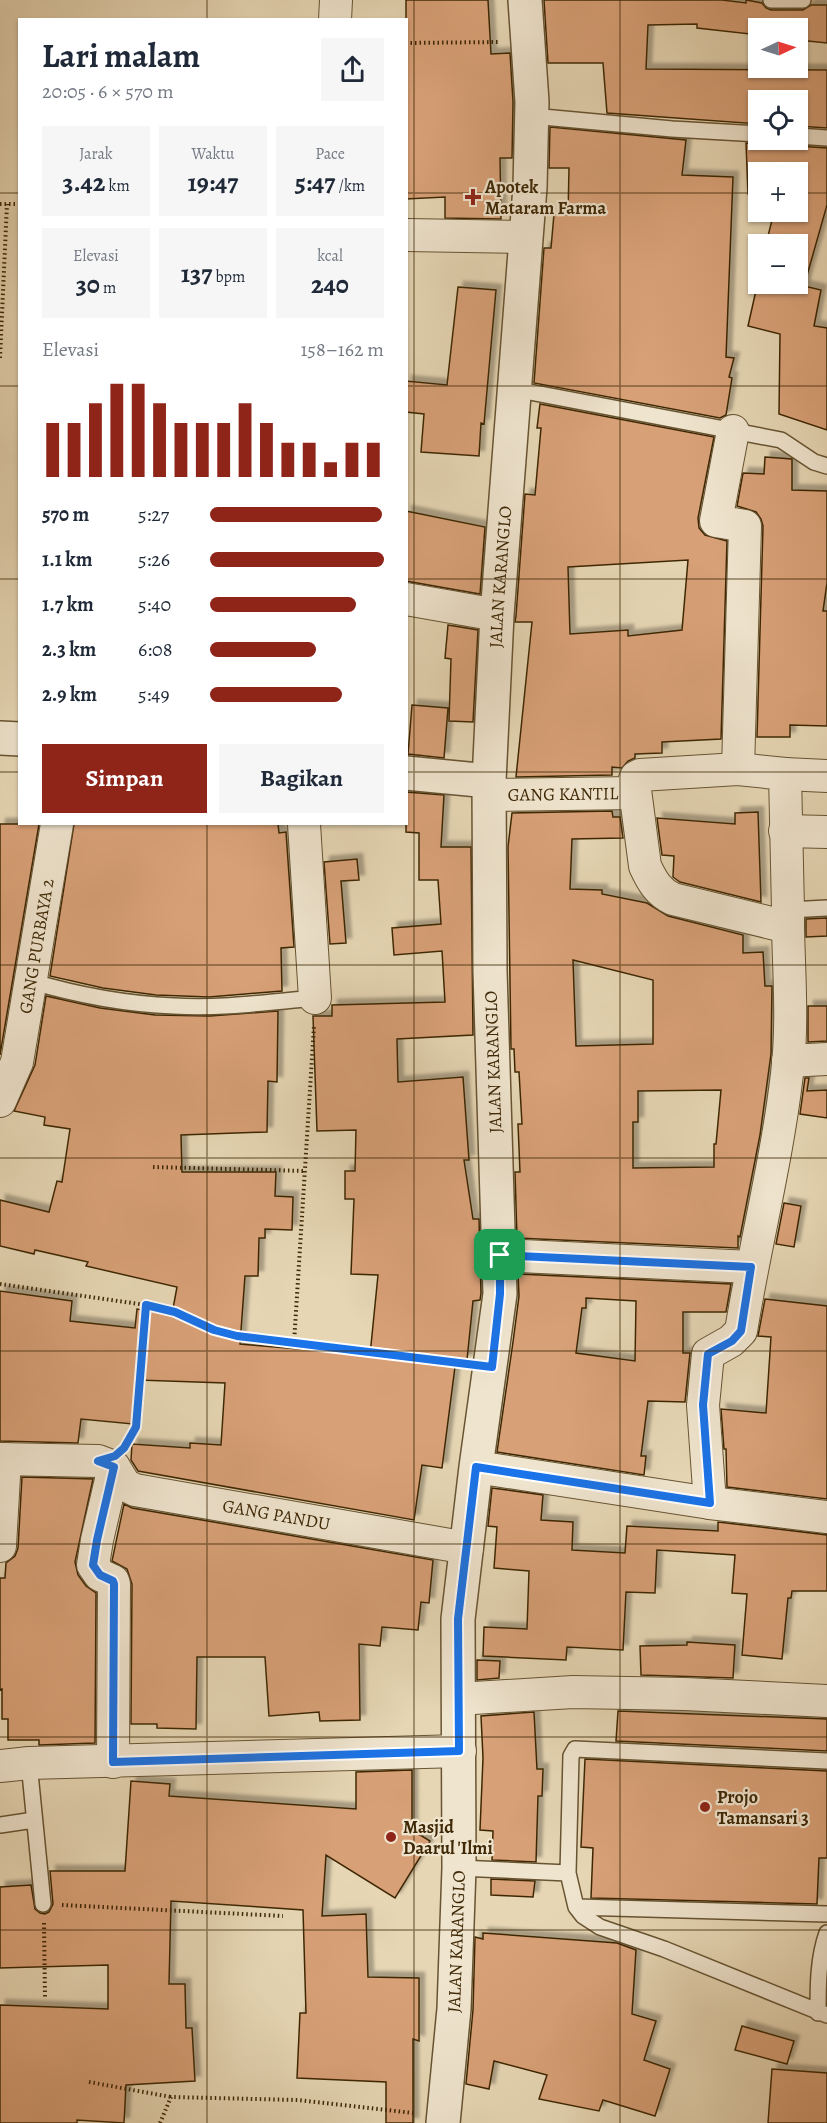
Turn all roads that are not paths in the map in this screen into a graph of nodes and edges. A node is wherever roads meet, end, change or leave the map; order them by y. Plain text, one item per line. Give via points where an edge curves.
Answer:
1 (336, 0) edge
2 (525, 0) edge
3 (771, 0) edge
4 (803, 0) edge
5 (335, 18) edge
6 (532, 116) junction
7 (748, 133) edge
8 (808, 137) edge
9 (827, 138) edge
10 (408, 235) edge
11 (526, 237) junction
12 (514, 389) junction
13 (733, 431) junction
14 (827, 466) edge
15 (408, 599) edge
16 (497, 615) junction
17 (0, 738) edge
18 (18, 739) edge
19 (738, 769) junction
20 (408, 773) edge
21 (785, 774) junction
22 (827, 776) edge
23 (489, 788) junction
24 (635, 793) junction
25 (57, 825) edge
26 (304, 825) edge
27 (785, 831) junction
28 (827, 832) edge
29 (827, 908) edge
30 (788, 918) junction
31 (30, 981) junction
32 (315, 998) joint
33 (827, 1059) edge
34 (788, 1061) junction
35 (0, 1101) edge
36 (500, 1255) junction
37 (751, 1267) junction
38 (2, 1459) edge
39 (106, 1464) junction
40 (476, 1467) junction
41 (710, 1503) junction
42 (827, 1516) edge
43 (0, 1546) edge
44 (467, 1548) junction
45 (458, 1699) junction
46 (827, 1701) edge
47 (459, 1751) junction
48 (827, 1761) edge
49 (113, 1762) junction
50 (14, 1765) edge
51 (34, 1820) junction
52 (0, 1825) edge
53 (459, 1868) junction
54 (568, 1873) junction
55 (44, 1904) road end
56 (576, 1906) junction
57 (827, 1914) edge
58 (827, 1933) edge
59 (823, 2014) edge
60 (449, 2121) edge

1 - 5 street
2 - 6 street, JALAN KARANGLO
3 - 4 lane
6 - 7 lane
6 - 11 street, JALAN KARANGLO
8 - 9 lane
10 - 11 street
11 - 12 street, JALAN KARANGLO
12 - 13 lane
12 - 16 street, JALAN KARANGLO
13 - 14 lane via 781,440
13 - 19 street via 717,521 745,526
15 - 16 street
16 - 23 street, JALAN KARANGLO
17 - 18 street
19 - 21 street
19 - 24 street via 640,775 634,782
20 - 23 street
21 - 22 street
21 - 27 street
23 - 24 street, GANG KANTIL
23 - 36 street, JALAN KARANGLO via 490,971
24 - 30 street via 645,866 663,894 673,899
25 - 31 street, GANG PURBAYA 2
26 - 32 street
27 - 28 street
27 - 30 street
29 - 30 lane
30 - 34 street
31 - 32 lane via 127,1002 174,1006
31 - 35 street, GANG PURBAYA 2 via 17,1062
33 - 34 street
34 - 37 street via 775,1151
36 - 37 street
36 - 40 street, JALAN KARANGLO via 492,1367
37 - 41 street via 741,1331 732,1341 708,1354 703,1405
38 - 39 street
38 - 43 street
39 - 44 street, GANG PANDU via 135,1490
39 - 49 street via 93,1565 114,1584
40 - 41 street
40 - 44 street, JALAN KARANGLO
41 - 42 street
44 - 45 street, JALAN KARANGLO via 458,1619
45 - 46 street via 573,1692
45 - 47 street, JALAN KARANGLO
47 - 49 street
47 - 53 street, JALAN KARANGLO
48 - 54 lane via 575,1749 571,1756
49 - 50 street
50 - 51 lane
51 - 52 lane
51 - 55 lane
53 - 54 lane
53 - 60 street, JALAN KARANGLO
54 - 56 lane
56 - 57 lane
56 - 59 lane via 600,1927
58 - 59 lane via 819,1975

